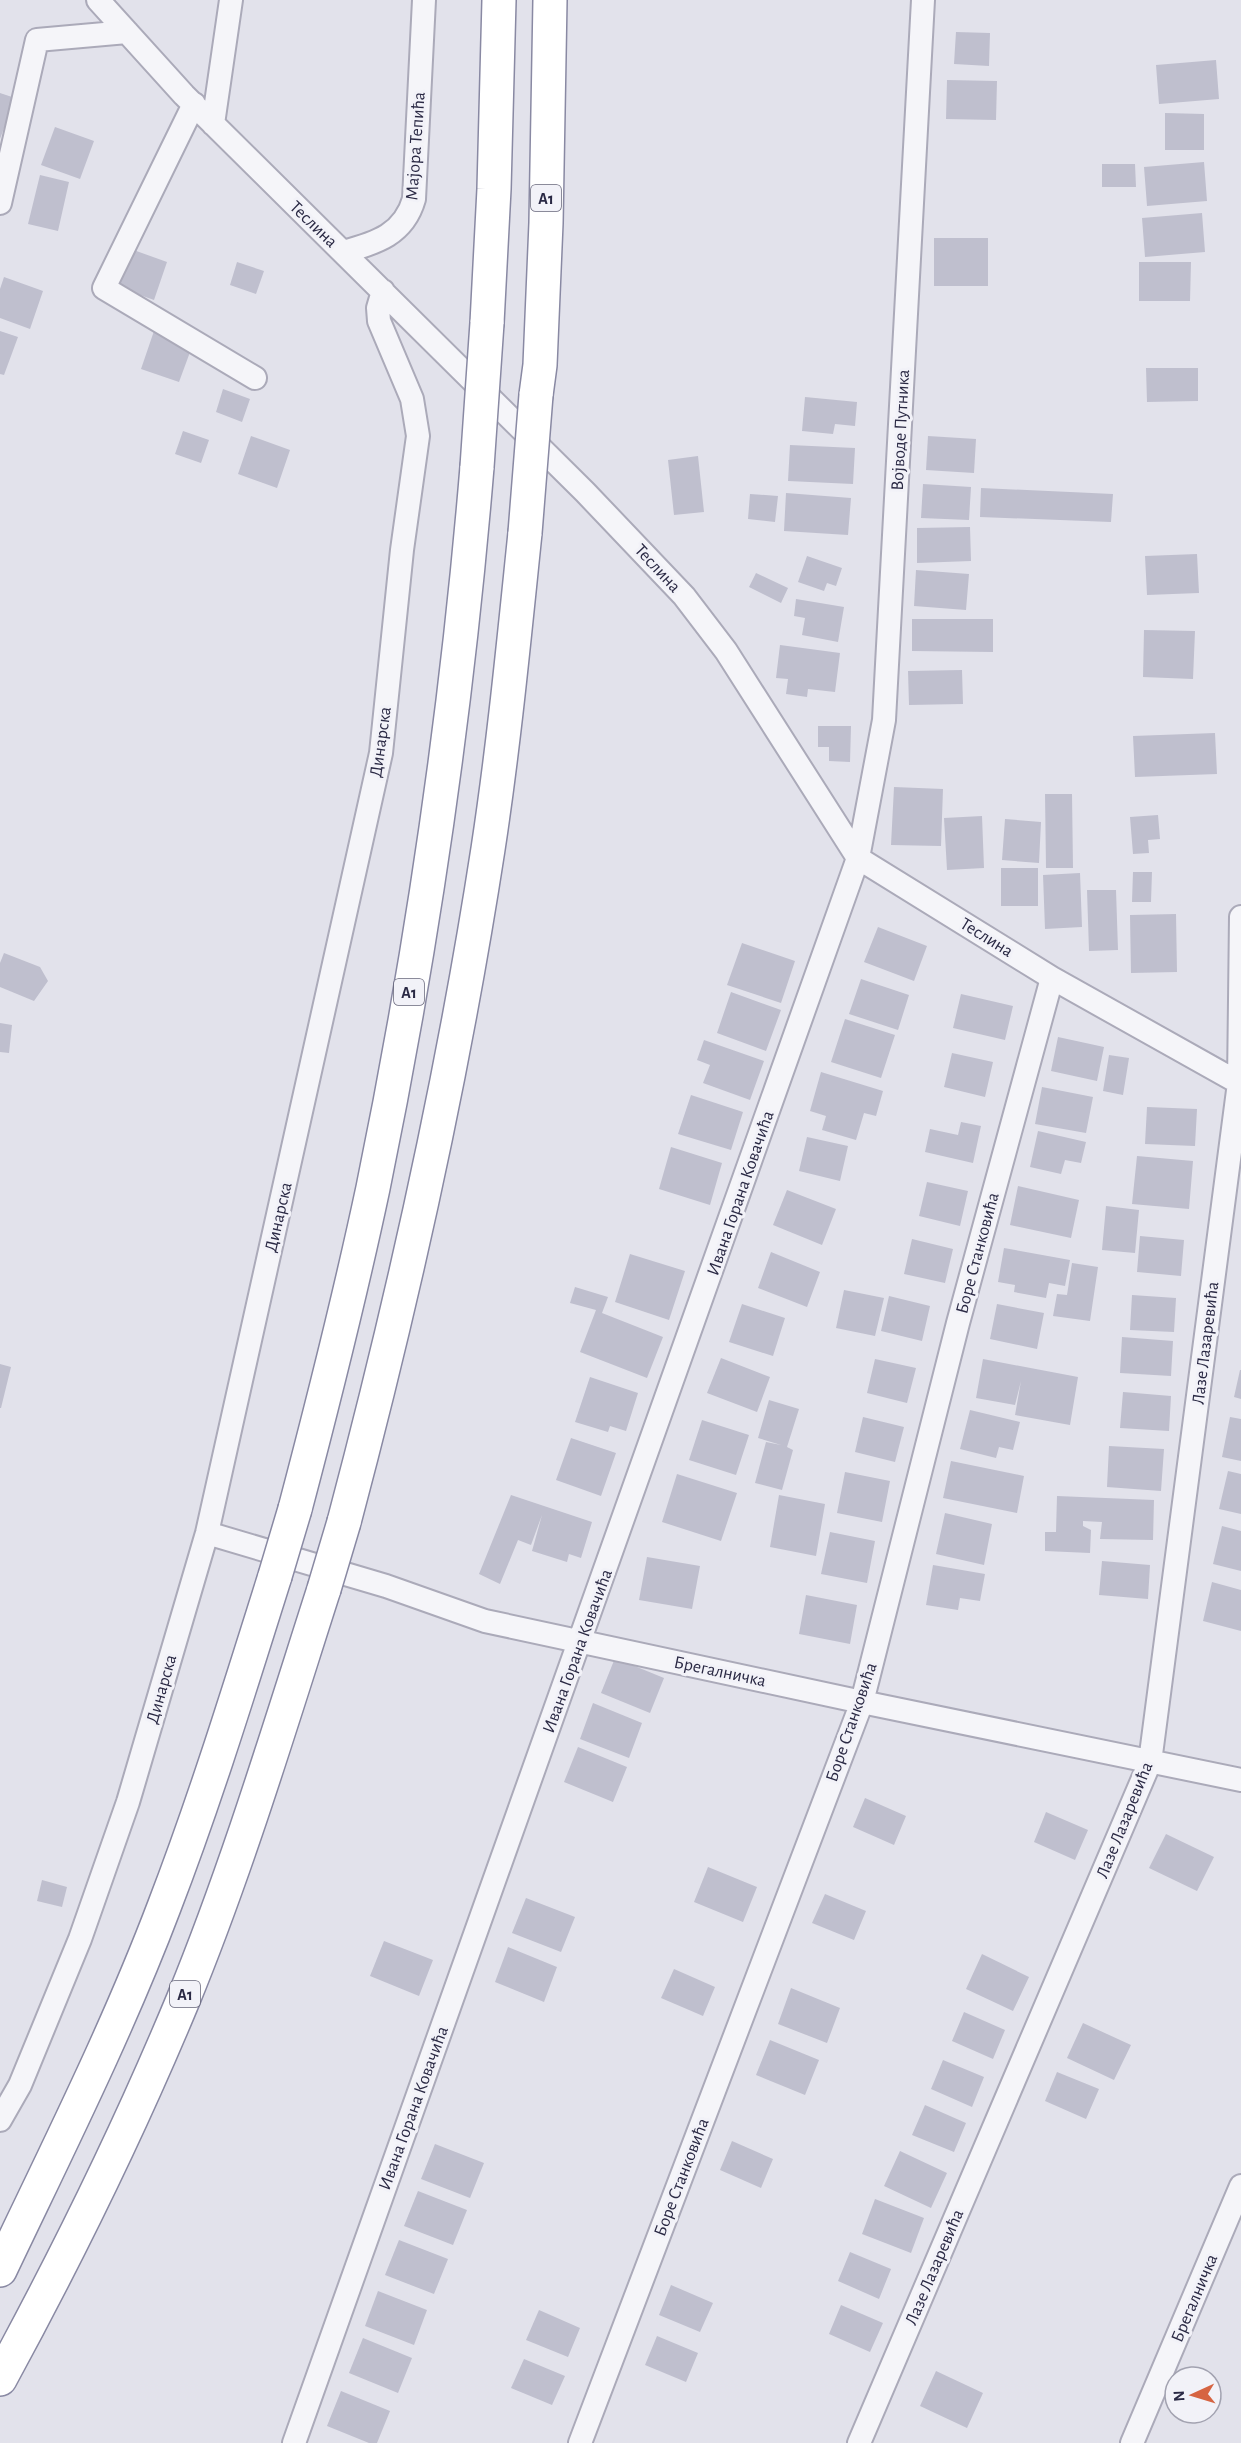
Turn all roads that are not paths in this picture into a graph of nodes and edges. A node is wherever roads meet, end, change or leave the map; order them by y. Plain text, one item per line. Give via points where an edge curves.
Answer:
1 (98, 0) edge
2 (231, 0) edge
3 (424, 0) edge
4 (499, 0) edge
5 (550, 0) edge
6 (923, 0) edge
7 (127, 32) junction
8 (194, 104) junction
9 (213, 124) junction
10 (0, 203) edge
11 (343, 252) junction
12 (384, 291) junction
13 (255, 378) dead end
14 (858, 858) junction
15 (1241, 917) edge
16 (1052, 978) junction
17 (1240, 1083) edge
18 (207, 1533) junction
19 (581, 1640) junction
20 (862, 1702) junction
21 (1150, 1762) junction
22 (1241, 1780) edge
23 (0, 2120) edge
24 (1241, 2186) edge
25 (0, 2270) edge
26 (0, 2379) edge
27 (294, 2443) edge
28 (580, 2443) edge
29 (859, 2443) edge
30 (1132, 2443) edge

1 - 7 street, Теслина
2 - 9 street
3 - 11 street, Мајора Тепића via 414,199 410,214 391,234
4 - 25 highway, A1, bridge via 487,322 467,590 425,904 373,1188 296,1509 209,1782 164,1908 78,2109
5 - 26 highway, A1, bridge via 540,365 500,767 462,1004 396,1315 324,1589 231,1870 183,2000 87,2211
6 - 14 street, Војводе Путника via 884,720
7 - 8 street, Теслина
7 - 10 street via 37,40
8 - 9 street, Теслина
8 - 13 street via 104,288
9 - 11 street, Теслина
11 - 12 street, Теслина
12 - 14 street, Теслина via 684,596 732,660
12 - 18 street, Динарска via 378,308 379,321 412,399 418,436 381,753
14 - 16 street, Теслина
14 - 19 street, Ивана Горана Ковачића
15 - 17 street, Лазе Лазаревића
16 - 17 street, Теслина
16 - 20 street, Боре Станковића via 958,1323
17 - 21 street, Лазе Лазаревића
18 - 19 street, Брегалничка via 485,1621
18 - 23 street, Динарска via 121,1823 76,1949 20,2085
19 - 20 street, Брегалничка
19 - 27 street, Ивана Горана Ковачића
20 - 21 street, Брегалничка
20 - 28 street, Боре Станковића
21 - 22 street, Брегалничка
21 - 29 street, Лазе Лазаревића
24 - 30 street, Брегалничка

